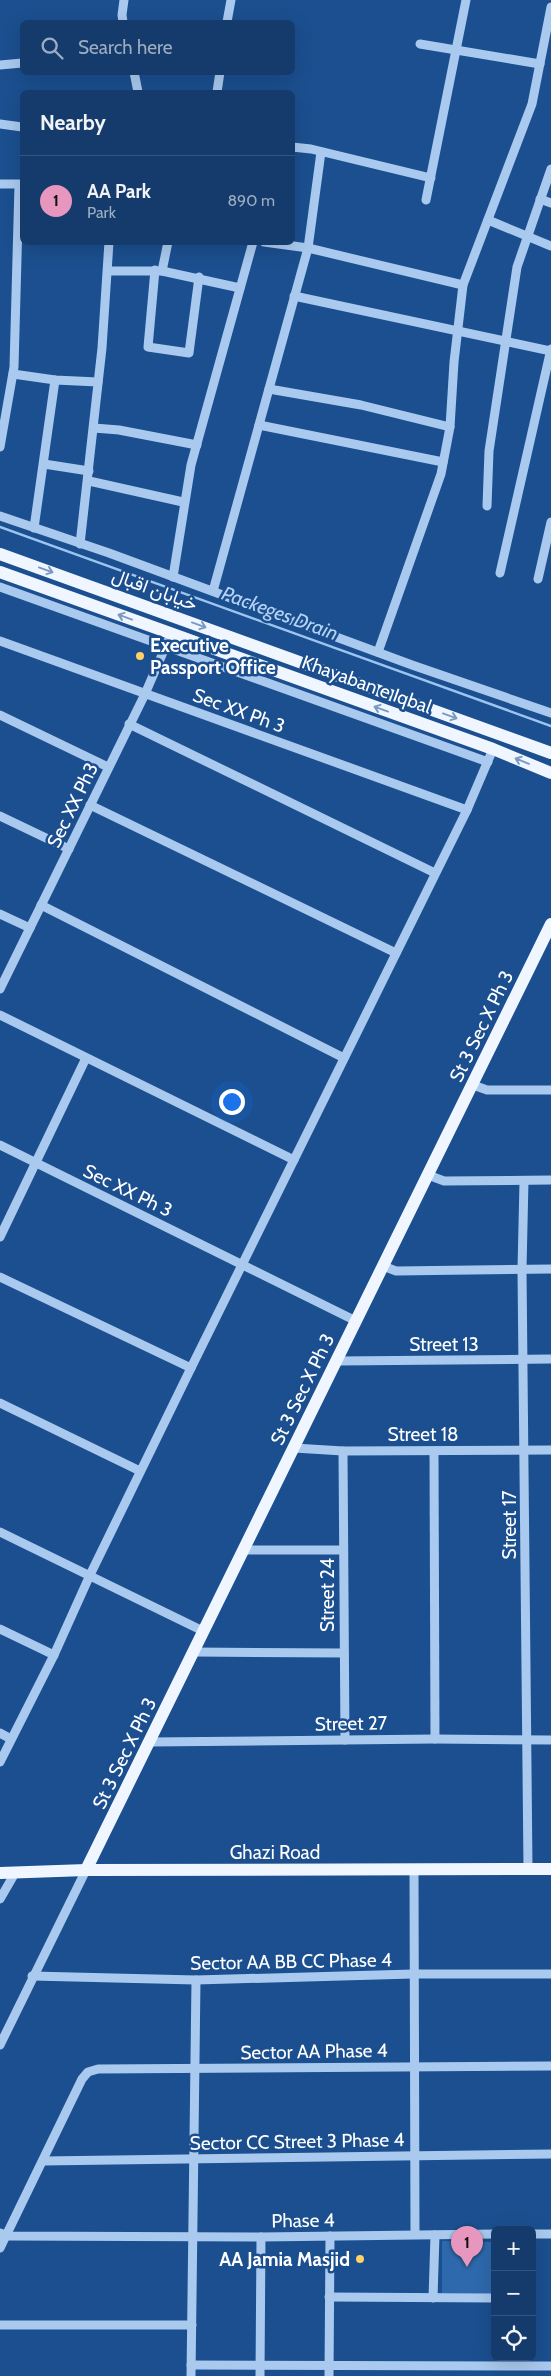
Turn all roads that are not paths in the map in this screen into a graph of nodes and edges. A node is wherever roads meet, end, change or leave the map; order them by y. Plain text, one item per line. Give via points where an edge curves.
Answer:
1 (124, 0) edge
2 (231, 0) edge
3 (466, 0) edge
4 (551, 6) edge
5 (123, 20) edge
6 (227, 20) edge
7 (420, 44) dead end
8 (456, 50) junction
9 (20, 63) edge
10 (540, 64) junction
11 (0, 65) edge
12 (135, 75) edge
13 (220, 75) edge
14 (138, 90) edge
15 (217, 90) edge
16 (0, 124) edge
17 (20, 127) edge
18 (295, 148) edge
19 (321, 152) junction
20 (551, 169) edge
21 (431, 178) junction
22 (0, 184) edge
23 (20, 185) edge
24 (540, 199) junction
25 (426, 200) dead end
26 (551, 203) edge
27 (488, 220) junction
28 (20, 231) edge
29 (528, 236) junction
30 (109, 245) edge
31 (167, 245) edge
32 (251, 245) edge
33 (286, 245) edge
34 (551, 246) edge
35 (308, 248) junction
36 (158, 270) junction
37 (108, 271) junction
38 (198, 278) junction
39 (463, 285) junction
40 (240, 288) junction
41 (294, 296) junction
42 (457, 330) junction
43 (506, 341) junction
44 (551, 351) edge
45 (13, 374) junction
46 (55, 380) junction
47 (98, 382) junction
48 (269, 389) junction
49 (258, 425) junction
50 (450, 427) junction
51 (94, 428) junction
52 (197, 445) junction
53 (0, 447) edge
54 (443, 462) junction
55 (44, 464) junction
56 (89, 476) junction
57 (183, 502) junction
58 (488, 506) dead end
59 (0, 516) edge
60 (551, 522) edge
61 (34, 528) junction
62 (80, 544) junction
63 (0, 554) edge
64 (0, 572) edge
65 (500, 573) dead end
66 (174, 577) junction
67 (67, 578) junction
68 (538, 579) dead end
69 (0, 587) edge
70 (213, 591) junction
71 (60, 594) junction
72 (171, 634) junction
73 (0, 641) edge
74 (166, 647) junction
75 (378, 652) junction
76 (145, 694) junction
77 (551, 713) edge
78 (0, 715) edge
79 (129, 724) junction
80 (493, 750) junction
81 (551, 753) edge
82 (488, 762) junction
83 (108, 767) junction
84 (551, 773) edge
85 (90, 805) junction
86 (467, 810) junction
87 (0, 816) edge
88 (68, 849) junction
89 (435, 874) junction
90 (41, 906) junction
91 (0, 914) edge
92 (551, 924) edge
93 (30, 928) junction
94 (396, 953) junction
95 (0, 989) edge
96 (0, 1015) edge
97 (86, 1058) junction
98 (344, 1058) junction
99 (473, 1085) junction
100 (551, 1090) edge
101 (0, 1145) edge
102 (294, 1160) junction
103 (35, 1162) junction
104 (428, 1175) junction
105 (551, 1180) edge
106 (524, 1181) junction
107 (0, 1237) edge
108 (242, 1265) junction
109 (383, 1266) junction
110 (522, 1269) junction
111 (551, 1269) edge
112 (0, 1277) edge
113 (356, 1321) junction
114 (524, 1359) junction
115 (551, 1359) edge
116 (338, 1361) junction
117 (191, 1368) junction
118 (0, 1403) edge
119 (294, 1448) junction
120 (525, 1450) junction
121 (551, 1450) edge
122 (343, 1451) junction
123 (434, 1451) junction
124 (140, 1471) junction
125 (0, 1532) edge
126 (244, 1550) junction
127 (343, 1550) junction
128 (90, 1575) junction
129 (0, 1629) edge
130 (203, 1631) junction
131 (193, 1652) junction
132 (344, 1653) junction
133 (54, 1655) junction
134 (0, 1733) edge
135 (11, 1739) junction
136 (435, 1739) junction
137 (345, 1740) junction
138 (551, 1740) edge
139 (526, 1741) junction
140 (151, 1742) junction
141 (0, 1762) edge
142 (528, 1869) junction
143 (551, 1869) edge
144 (86, 1870) junction
145 (414, 1870) junction
146 (0, 1873) edge
147 (15, 1873) junction
148 (0, 1899) edge
149 (413, 1974) junction
150 (551, 1974) edge
151 (32, 1976) junction
152 (196, 1980) junction
153 (0, 2046) edge
154 (414, 2066) junction
155 (551, 2066) edge
156 (195, 2069) junction
157 (551, 2154) edge
158 (414, 2155) junction
159 (193, 2160) junction
160 (43, 2161) junction
161 (3, 2234) edge
162 (415, 2234) junction
163 (491, 2234) edge
164 (536, 2234) edge
165 (551, 2234) edge
166 (434, 2235) junction
167 (192, 2236) junction
168 (330, 2236) junction
169 (261, 2237) junction
170 (0, 2248) edge
171 (329, 2297) junction
172 (433, 2298) junction
173 (491, 2298) edge
174 (0, 2324) edge
175 (192, 2325) junction
176 (497, 2362) edge
177 (191, 2365) junction
178 (551, 2366) edge
179 (260, 2371) edge
180 (329, 2371) edge
181 (397, 2372) edge
182 (191, 2376) edge

1 - 5 street
2 - 6 street
3 - 8 street
4 - 10 street
7 - 8 street
8 - 10 street
8 - 21 street
9 - 11 street
10 - 27 street via 532,104
12 - 14 street
13 - 15 street
16 - 17 street
18 - 19 street
19 - 21 street
19 - 35 street
20 - 24 street
21 - 25 street
22 - 23 street
24 - 26 street
24 - 29 street
27 - 29 street
27 - 39 street
28 - 45 street
29 - 34 street
29 - 43 street via 517,267
30 - 37 street
31 - 36 street
32 - 40 street
33 - 35 street
35 - 39 street
35 - 41 street
36 - 37 street
36 - 38 street
36 - 38 street via 148,347 189,353
37 - 47 street
38 - 40 street
39 - 42 street
40 - 52 street
41 - 42 street
41 - 48 street
42 - 43 street
42 - 50 street
43 - 44 street
43 - 58 street via 489,451
44 - 65 street
45 - 46 street
45 - 53 street
46 - 47 street
46 - 55 street
47 - 51 street
48 - 49 street
48 - 50 street via 360,405
49 - 54 street
49 - 70 street
50 - 54 street
51 - 52 street
51 - 56 street
52 - 57 street
54 - 75 street
55 - 56 street
55 - 61 street
56 - 57 street
56 - 62 street
57 - 66 street
59 - 61 street
60 - 68 street
61 - 62 street
62 - 66 street
63 -> 67 main road, خیابان اقبال
64 - 71 main road, Khayaban e Iqbal
66 - 70 street
67 - 71 main road
67 -> 81 main road, خیابان اقبال
69 - 74 street
70 - 75 street
72 -> 71 main road, Khayaban e Iqbal
72 - 74 street, Sec XX Ph3
80 -> 72 main road, Khayaban e Iqbal
73 - 76 street, Sec XX Ph 3
74 - 76 street, Sec XX Ph3
74 - 82 street
75 - 77 street
76 - 79 street, Sec XX Ph3
76 - 86 street, Sec XX Ph 3
78 - 83 street
79 - 83 street, Sec XX Ph3
79 - 89 street
80 - 82 street
84 -> 80 main road, Khayaban e Iqbal
82 - 86 street
83 - 85 street, Sec XX Ph3
85 - 88 street, Sec XX Ph3
85 - 94 street
86 - 89 street
87 - 88 street
88 - 90 street, Sec XX Ph3
89 - 94 street
90 - 93 street, Sec XX Ph3
90 - 98 street
91 - 93 street
92 - 99 main road, St 3 Sec X Ph 3
93 - 95 street, Sec XX Ph3
94 - 98 street
96 - 97 street
97 - 102 street
97 - 103 street
98 - 102 street
99 - 100 street via 487,1090
99 - 104 main road, St 3 Sec X Ph 3
101 - 103 street, Sec XX Ph 3
102 - 108 street
103 - 107 street
103 - 108 street, Sec XX Ph 3
104 - 106 street via 444,1181
104 - 109 main road, St 3 Sec X Ph 3
105 - 106 street
106 - 110 street, Street 17
108 - 113 street, Sec XX Ph 3
108 - 117 street
109 - 110 street via 396,1271
109 - 113 main road, St 3 Sec X Ph 3
110 - 111 street
110 - 114 street, Street 17
112 - 117 street
113 - 116 main road, St 3 Sec X Ph 3
114 - 115 street, Street 13
114 - 116 street, Street 13
114 - 120 street, Street 17
116 - 119 main road, St 3 Sec X Ph 3
117 - 124 street
118 - 124 street
119 - 122 street, Street 18
119 - 126 main road, St 3 Sec X Ph 3
120 - 121 street, Street 18
120 - 123 street, Street 18
120 - 139 street, Street 17
122 - 123 street, Street 18
122 - 127 street, Street 24
123 - 136 street
124 - 128 street
125 - 128 street
126 - 127 street
126 - 130 main road, St 3 Sec X Ph 3
127 - 132 street, Street 24
128 - 130 street
128 - 133 street
129 - 133 street
130 - 131 main road, St 3 Sec X Ph 3
131 - 132 street
131 - 140 main road, St 3 Sec X Ph 3
132 - 137 street, Street 24
133 - 135 street
134 - 135 street
135 - 141 street
136 - 137 street, Street 27
136 - 139 street, Street 27
137 - 140 street, Street 27
138 - 139 street, Street 27
139 - 142 street, Street 17
140 - 144 main road, St 3 Sec X Ph 3
142 - 143 main road, Ghazi Road
142 - 145 main road, Ghazi Road
144 - 145 main road, Ghazi Road
144 - 147 main road, Ghazi Road
144 - 151 street
145 - 149 street
146 - 147 main road, Ghazi Road
147 - 148 street
149 - 150 street, Sector AA BB CC Phase 4
149 - 152 street, Sector AA BB CC Phase 4
149 - 154 street
151 - 152 street, Sector AA BB CC Phase 4
151 - 153 street
152 - 156 street
154 - 155 street, Sector AA Phase 4
154 - 156 street, Sector AA Phase 4
154 - 158 street
156 - 159 street
156 - 160 street, Sector AA Phase 4 via 98,2069 88,2072
157 - 158 street, Sector CC Street 3 Phase 4
158 - 159 street, Sector CC Street 3 Phase 4
158 - 162 street
159 - 160 street, Sector CC Street 3 Phase 4
159 - 167 street
160 - 161 street
161 - 167 street
161 - 170 street
162 - 166 street, Phase 4
162 - 168 street, Phase 4
163 - 166 street, Phase 4
164 - 165 street
166 - 172 street
167 - 169 street, Phase 4
167 - 175 street
168 - 169 street, Phase 4
168 - 171 street
169 - 179 street
171 - 172 street
171 - 180 street
172 - 173 street
174 - 175 street
175 - 177 street
176 - 178 street
176 - 181 street
177 - 179 street
177 - 182 street
179 - 180 street
180 - 181 street

